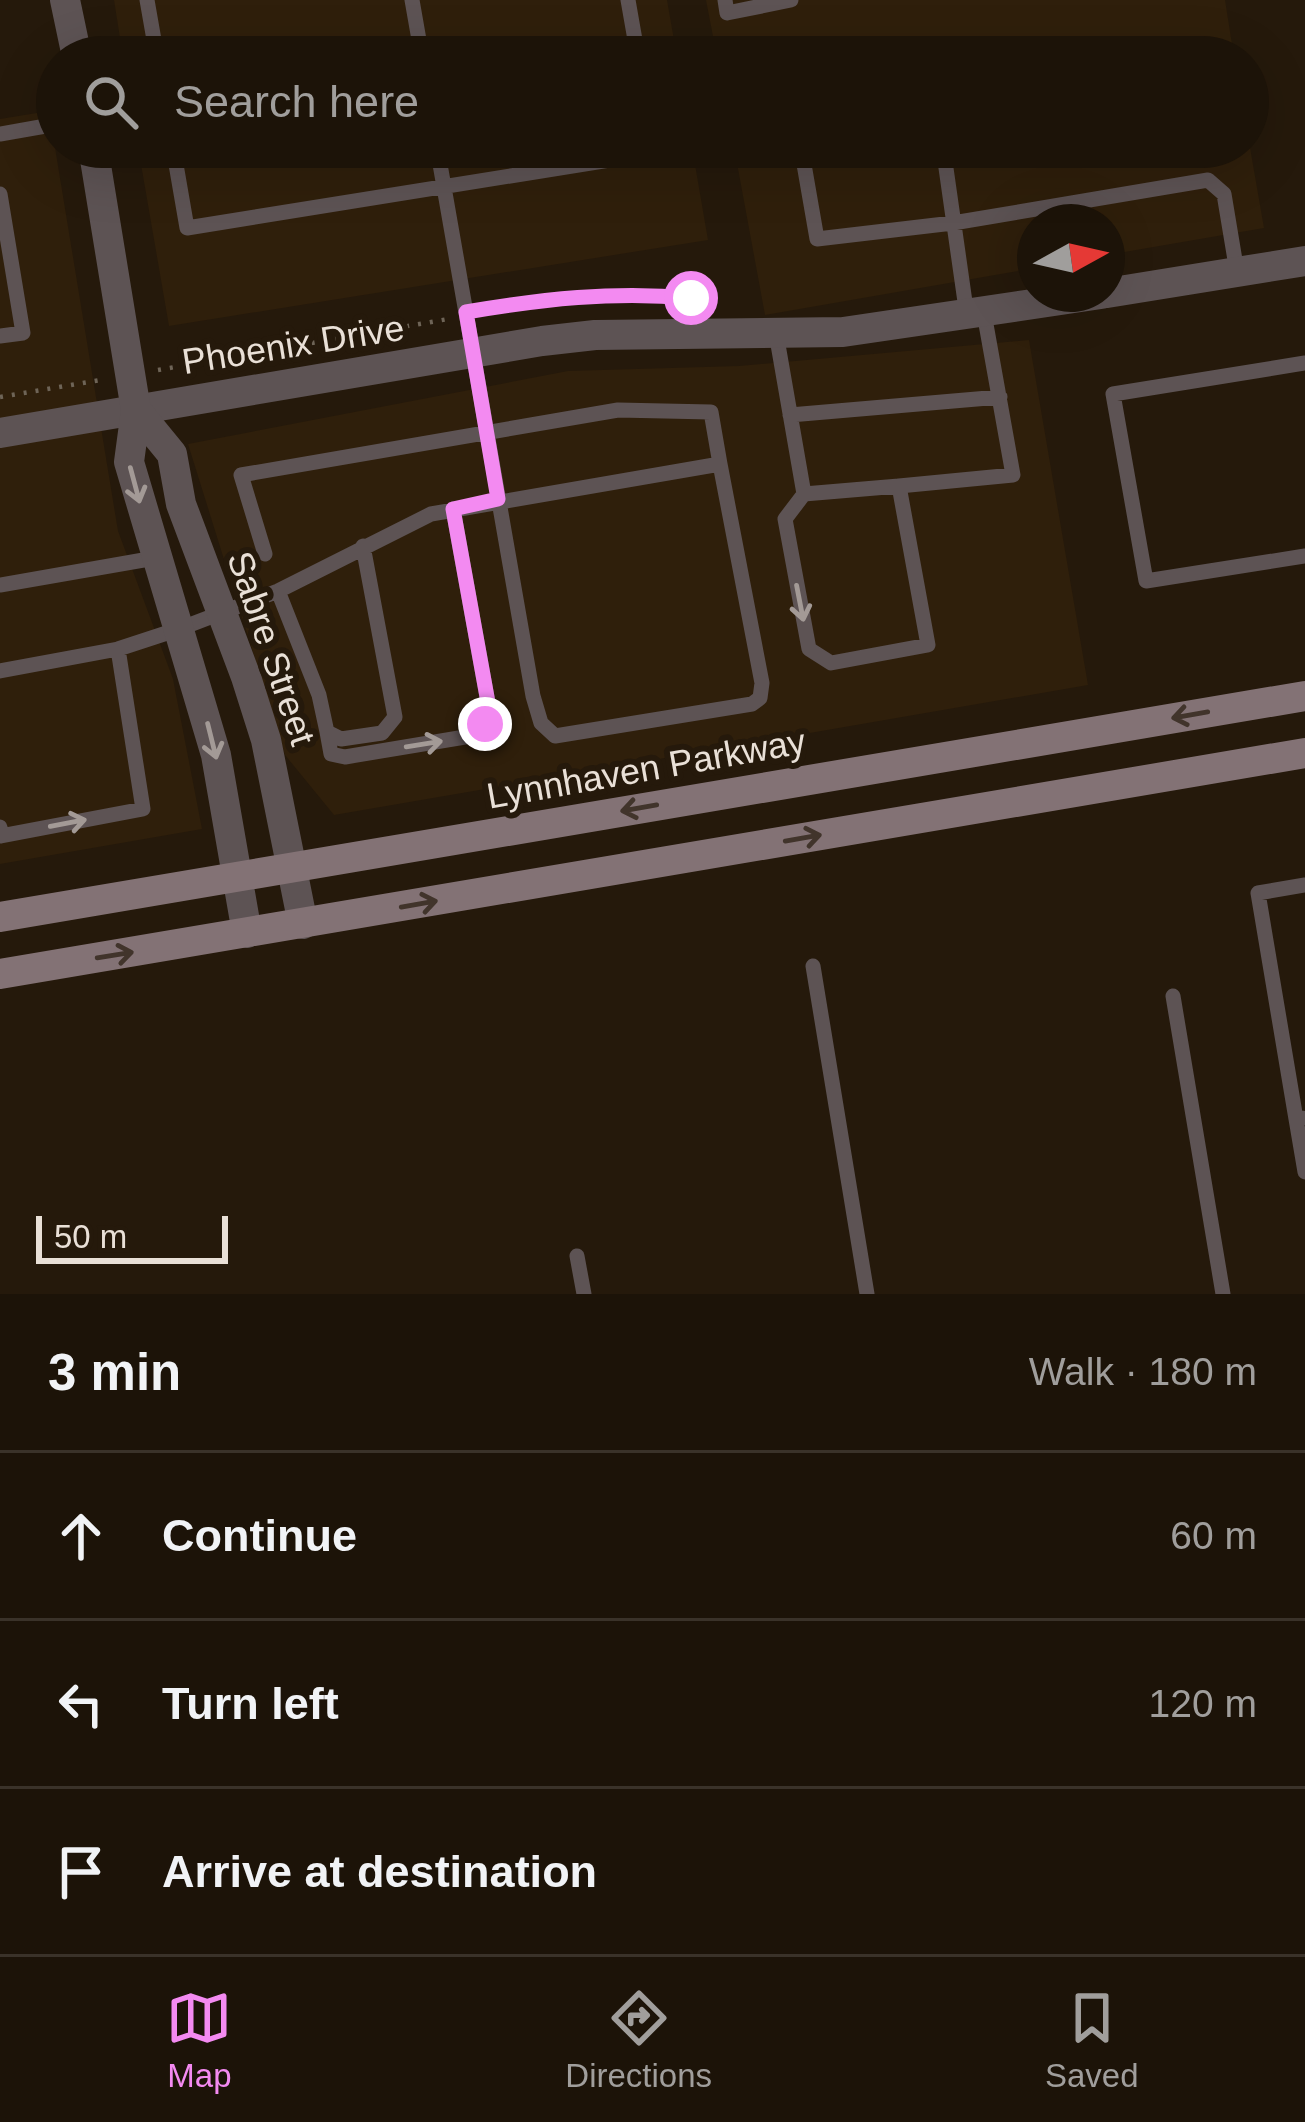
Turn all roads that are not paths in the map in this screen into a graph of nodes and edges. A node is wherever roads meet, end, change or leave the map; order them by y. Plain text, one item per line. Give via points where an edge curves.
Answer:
1 (65, 0) edge
2 (147, 0) edge
3 (412, 0) edge
4 (628, 0) edge
5 (725, 0) edge
6 (791, 0) edge
7 (73, 36) edge
8 (153, 36) edge
9 (418, 36) edge
10 (634, 36) edge
11 (36, 128) edge
12 (0, 134) edge
13 (96, 168) edge
14 (177, 168) edge
15 (441, 168) edge
16 (558, 168) edge
17 (805, 168) edge
18 (946, 168) edge
19 (444, 186) junction
20 (0, 194) edge
21 (953, 223) junction
22 (1305, 260) edge
23 (1237, 272) junction
24 (1125, 291) edge
25 (1017, 308) edge
26 (975, 315) junction
27 (776, 333) junction
28 (0, 336) edge
29 (473, 354) junction
30 (1305, 363) edge
31 (1000, 397) junction
32 (136, 410) junction
33 (790, 415) junction
34 (0, 433) edge
35 (487, 433) junction
36 (720, 464) junction
37 (899, 486) junction
38 (804, 494) junction
39 (498, 499) junction
40 (453, 509) junction
41 (363, 546) junction
42 (265, 554) dead end
43 (1305, 556) edge
44 (155, 558) junction
45 (0, 585) edge
46 (278, 591) junction
47 (220, 613) junction
48 (179, 629) junction
49 (118, 649) junction
50 (0, 671) edge
51 (1305, 696) edge
52 (327, 732) junction
53 (1305, 753) edge
54 (0, 827) edge
55 (294, 867) junction
56 (236, 876) junction
57 (1305, 885) edge
58 (0, 917) edge
59 (304, 924) junction
60 (247, 933) junction
61 (814, 966) dead end
62 (0, 974) edge
63 (1173, 996) dead end
64 (1301, 1118) edge
65 (1305, 1172) edge
66 (577, 1256) dead end
67 (584, 1294) edge
68 (867, 1294) edge
69 (1223, 1294) edge

1 - 7 street
2 - 8 lane
3 - 9 lane
4 - 10 lane
5 - 6 lane via 727,13
11 - 12 lane
13 - 32 street, Sabre Street
14 - 19 lane via 187,228
15 - 19 lane
16 - 19 lane
17 - 21 lane via 817,239
18 - 21 lane
19 - 29 lane
20 - 28 lane via 22,333
21 - 23 lane via 1208,181 1224,194
21 - 26 lane
22 - 23 street, Phoenix Drive
23 - 24 street, Phoenix Drive
25 - 26 street, Phoenix Drive
26 - 27 street, Phoenix Drive
26 - 31 lane
27 - 29 street, Phoenix Drive via 595,335
27 - 33 lane
29 - 32 street, Phoenix Drive
29 - 35 lane
30 - 43 lane via 1113,394 1146,581
31 - 33 lane
31 - 37 lane via 1013,475
32 - 34 street, Phoenix Drive
32 -> 44 street, Sabre Street via 129,462
32 - 47 street, Sabre Street via 172,454
33 - 38 lane
35 - 36 lane via 619,410 710,412
35 - 39 lane
35 - 42 lane via 241,475
36 - 39 lane
36 - 39 lane via 760,698 580,734 555,736 541,724
37 - 38 lane
38 -> 37 lane via 785,519 809,650 831,663 928,646
39 - 40 lane
40 - 41 lane
52 -> 40 lane via 331,754 345,757 477,735 485,724 489,708
41 - 46 lane
41 - 52 lane via 395,717 382,733 341,740
44 - 45 lane
44 - 48 street, Sabre Street
46 - 47 lane
46 - 52 lane
47 - 48 lane
47 - 55 street, Sabre Street via 266,740
48 - 49 lane
48 -> 56 street, Sabre Street via 215,754
49 - 50 lane
54 -> 49 lane via 2,836 142,809
51 -> 55 main road, Lynnhaven Parkway
59 -> 53 main road
55 - 56 main road, Lynnhaven Parkway
55 - 59 street, Sabre Street
56 - 58 main road, Lynnhaven Parkway
56 - 60 street, Sabre Street
57 - 64 lane via 1258,893
59 - 60 main road
62 -> 60 main road
61 - 68 lane
63 - 69 lane
64 - 65 lane
66 - 67 lane

